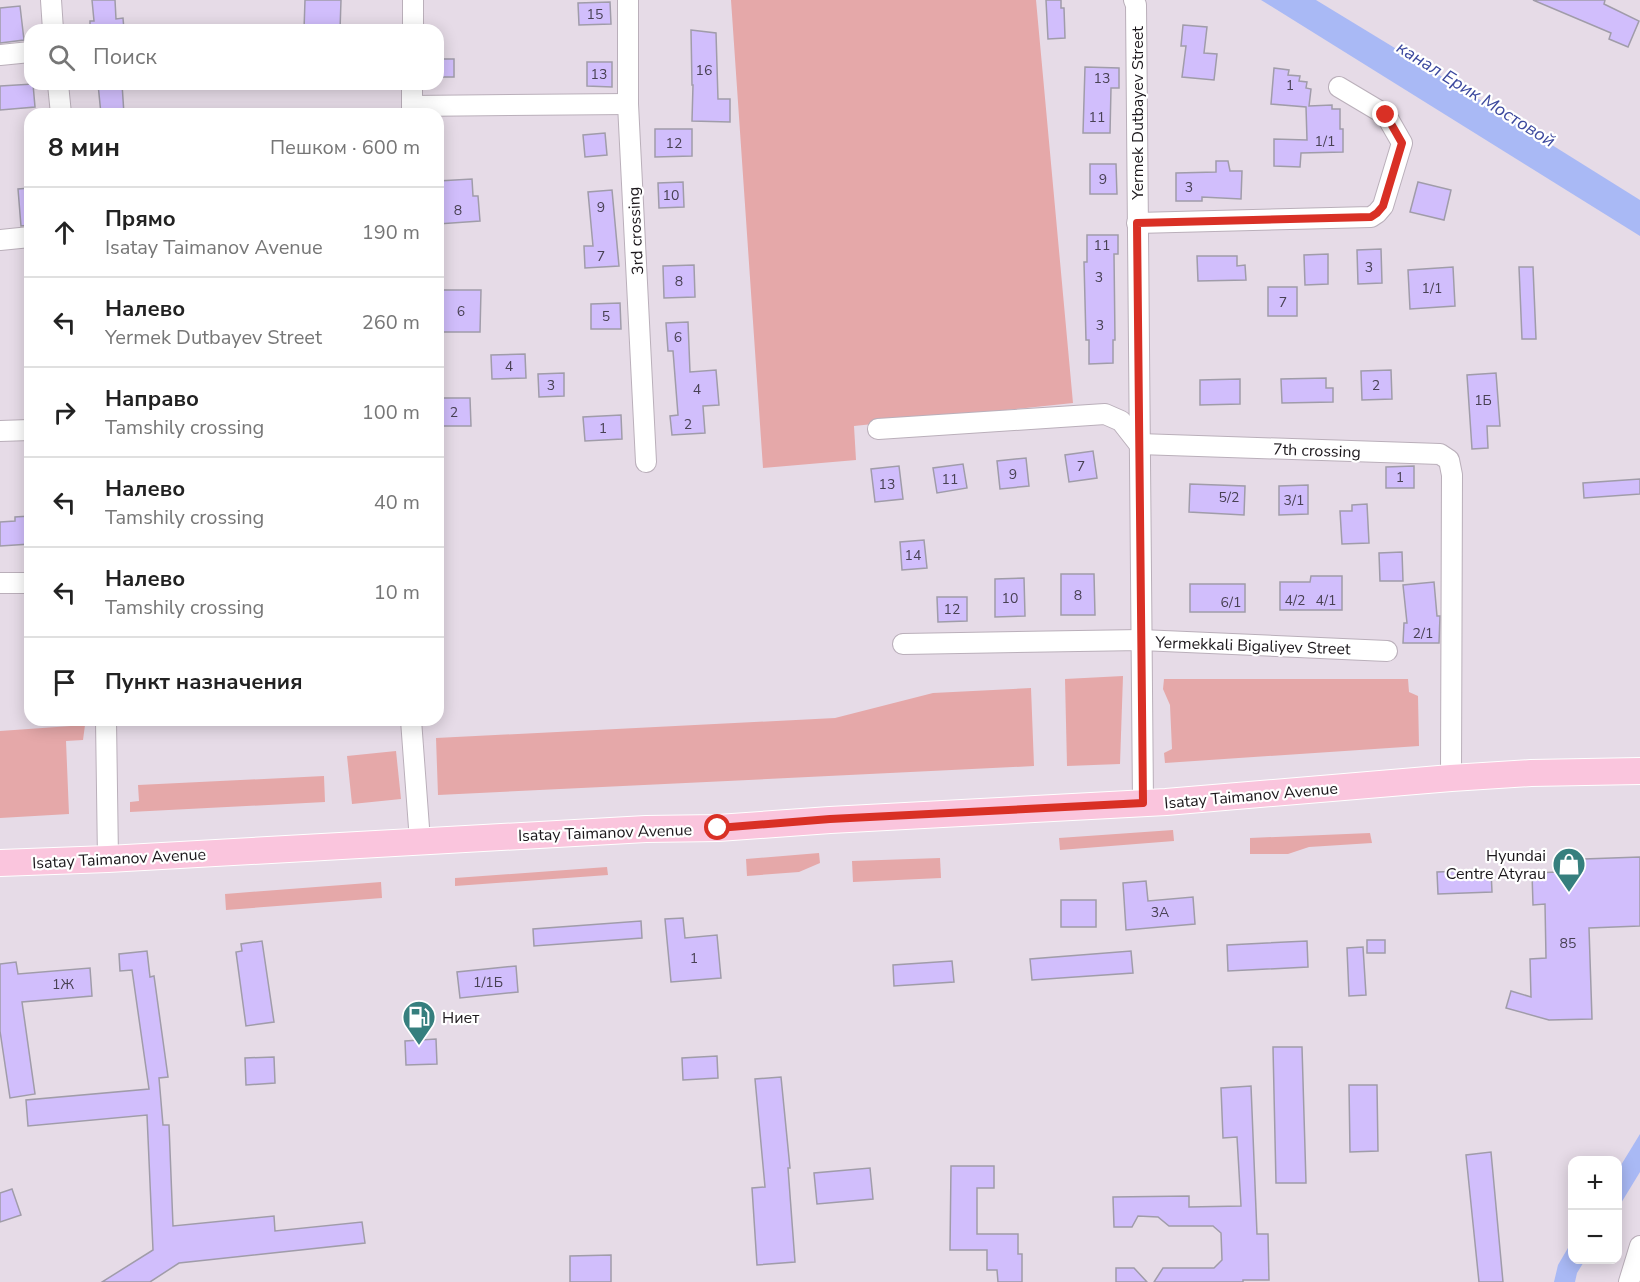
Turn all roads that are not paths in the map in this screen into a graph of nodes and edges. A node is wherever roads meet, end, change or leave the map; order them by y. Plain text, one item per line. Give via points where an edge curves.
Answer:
1 (51, 0) edge
2 (413, 0) edge
3 (628, 0) edge
4 (1134, 0) edge
5 (53, 24) edge
6 (413, 24) edge
7 (24, 53) edge
8 (0, 55) edge
9 (1339, 87) dead end
10 (59, 90) edge
11 (412, 90) edge
12 (628, 104) junction
13 (60, 108) edge
14 (412, 108) edge
15 (444, 109) edge
16 (1137, 223) junction
17 (24, 238) edge
18 (0, 240) edge
19 (878, 429) dead end
20 (24, 430) edge
21 (0, 431) edge
22 (1139, 444) junction
23 (646, 462) dead end
24 (0, 583) edge
25 (24, 583) edge
26 (1141, 640) junction
27 (903, 644) dead end
28 (1387, 651) dead end
29 (106, 726) edge
30 (411, 726) edge
31 (1640, 771) edge
32 (1451, 778) junction
33 (1143, 803) junction
34 (420, 841) junction
35 (108, 859) junction
36 (0, 863) edge
37 (1640, 1246) edge
38 (1629, 1282) edge

1 - 5 street
2 - 6 street
3 - 12 street, 3rd crossing
4 - 16 street, Yermek Dutbayev Street
7 - 8 street
9 - 16 street via 1386,115 1402,143 1383,206 1377,213 1371,217
10 - 13 street
11 - 14 street
12 - 15 street
12 - 23 street, 3rd crossing
16 - 22 street, Yermek Dutbayev Street
17 - 18 street
19 - 22 street via 1105,414 1121,421
20 - 21 street
22 - 26 street, Yermek Dutbayev Street
22 - 32 street, 7th crossing via 1440,454 1449,460
24 - 25 street
26 - 27 street, Yermekkali Bigaliyev Street
26 - 28 street, Yermekkali Bigaliyev Street
26 - 33 street, Yermek Dutbayev Street
29 - 35 street
30 - 34 street
31 - 32 main road, Isatay Taimanov Avenue
32 - 33 main road, Isatay Taimanov Avenue
33 - 34 main road, Isatay Taimanov Avenue
34 - 35 main road, Isatay Taimanov Avenue
35 - 36 main road, Isatay Taimanov Avenue
37 - 38 street

